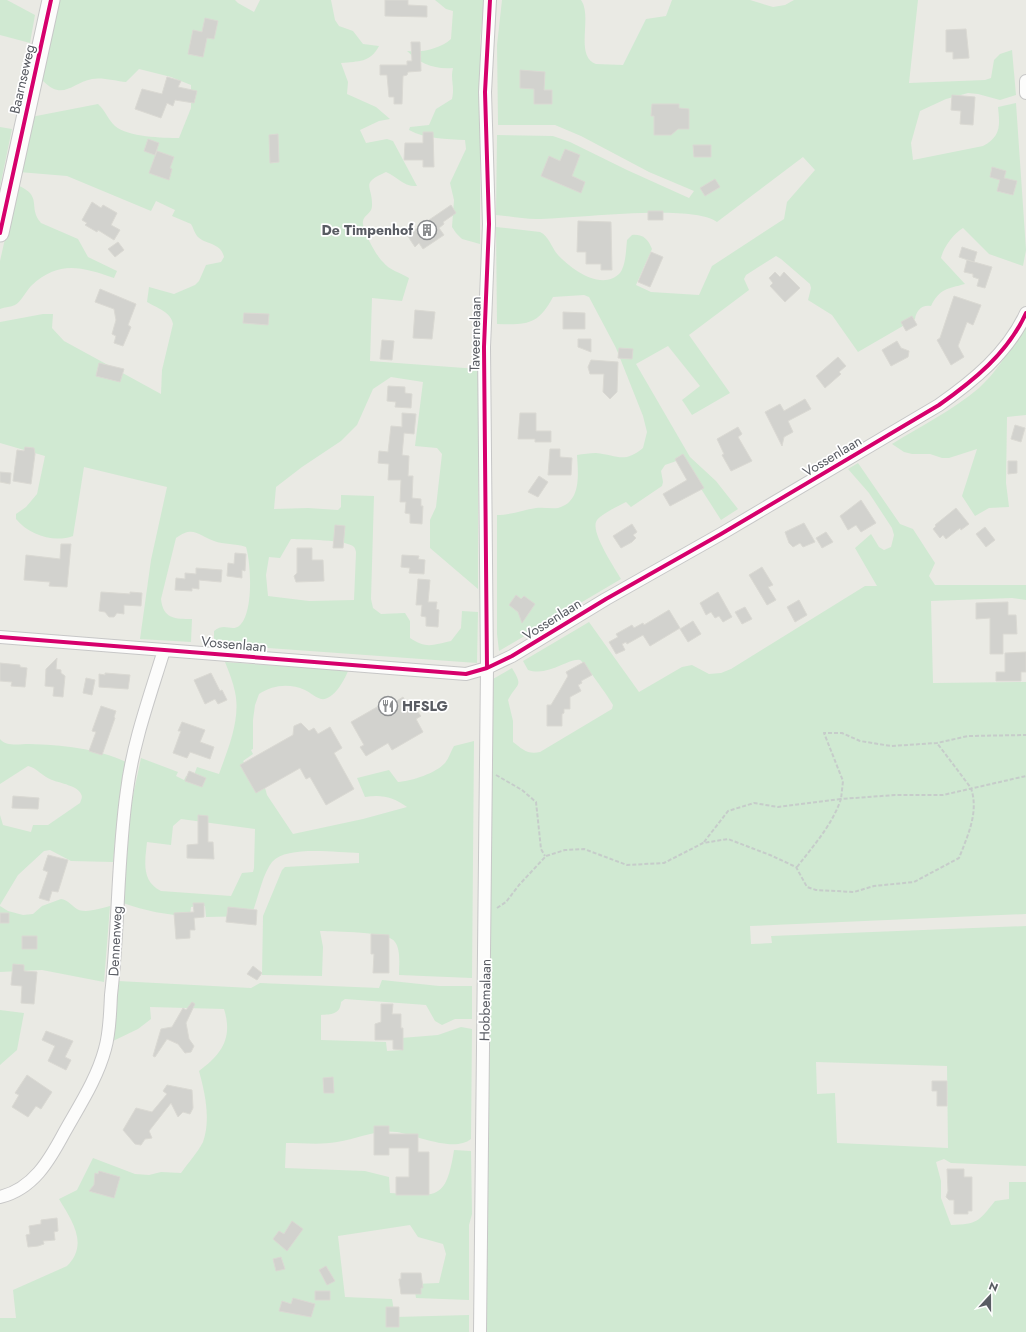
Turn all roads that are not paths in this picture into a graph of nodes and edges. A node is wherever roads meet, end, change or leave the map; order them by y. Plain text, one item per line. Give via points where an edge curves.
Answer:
1 (51, 0) edge
2 (490, 0) edge
3 (1026, 81) edge
4 (1026, 93) edge
5 (0, 233) edge
6 (1026, 313) edge
7 (0, 637) edge
8 (164, 650) junction
9 (487, 668) junction
10 (0, 1197) edge
11 (480, 1332) edge

1 - 5 street, Baarnseweg
2 - 9 street, Taveernelaan via 485,92 489,224 484,347
3 - 4 street
6 - 9 street, Vossenlaan via 1021,325 992,362 967,386 939,405 721,534 606,598 512,656
7 - 8 street, Vossenlaan
8 - 9 street, Vossenlaan via 466,674
8 - 10 street, Dennenweg via 132,756 118,878 106,1049 52,1157 36,1177 8,1195
9 - 11 street, Hobbemalaan

